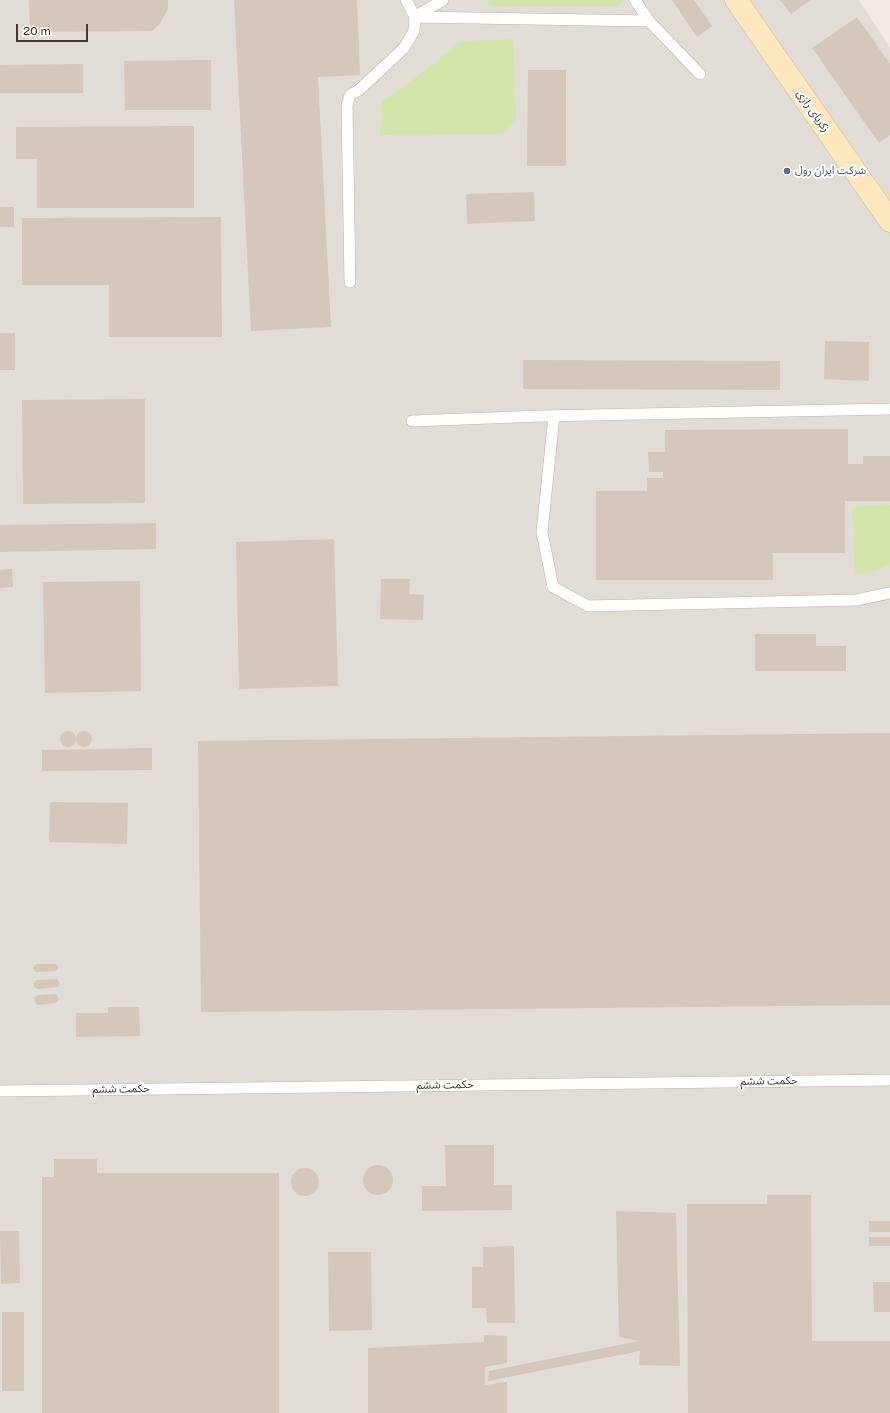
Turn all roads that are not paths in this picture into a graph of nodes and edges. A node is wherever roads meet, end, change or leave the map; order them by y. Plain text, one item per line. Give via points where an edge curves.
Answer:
1 (406, 0) edge
2 (443, 0) edge
3 (635, 0) edge
4 (736, 0) edge
5 (415, 17) junction
6 (649, 21) junction
7 (700, 74) dead end
8 (890, 221) edge
9 (350, 282) dead end
10 (890, 410) edge
11 (554, 416) junction
12 (412, 421) dead end
13 (890, 593) edge
14 (890, 1080) edge
15 (0, 1091) edge

1 - 5 lane
2 - 5 lane
3 - 6 lane
4 - 8 street, زکریای رازی
5 - 6 lane
5 - 9 lane via 414,31 404,48 359,90 350,95 347,105
6 - 7 lane
10 - 11 lane
11 - 12 lane
11 - 13 lane via 542,532 552,587 582,603 588,606 856,600
14 - 15 lane, حکمت ششم

